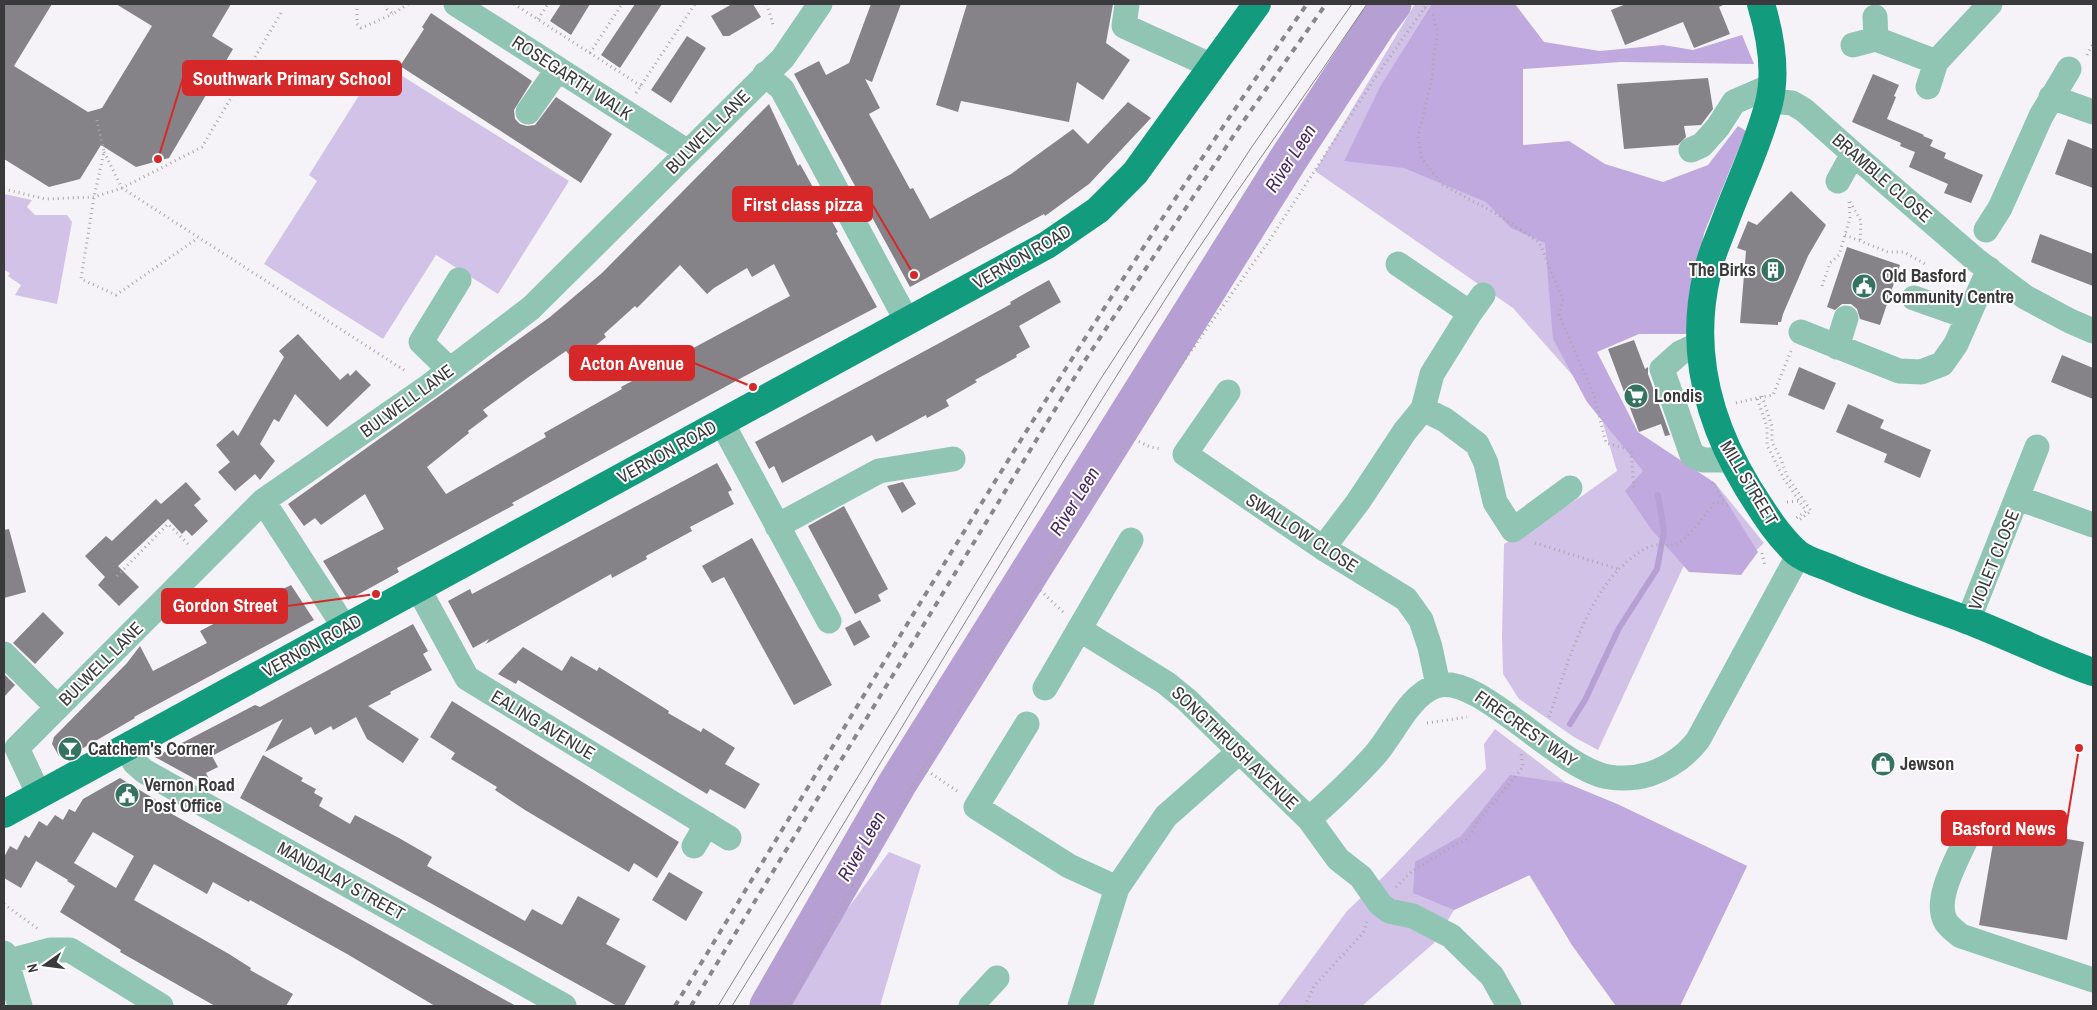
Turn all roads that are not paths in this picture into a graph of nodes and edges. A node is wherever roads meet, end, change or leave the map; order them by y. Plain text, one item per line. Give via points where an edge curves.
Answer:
1 (456, 4) edge
2 (820, 4) edge
3 (1127, 4) edge
4 (1257, 4) edge
5 (1761, 4) edge
6 (1990, 4) edge
7 (1868, 34) dead end
8 (1936, 62) junction
9 (1212, 66) junction
10 (558, 69) junction
11 (2069, 69) dead end
12 (765, 74) junction
13 (1928, 87) dead end
14 (1770, 93) junction
15 (2051, 97) junction
16 (528, 112) dead end
17 (2093, 112) edge
18 (1691, 150) dead end
19 (688, 152) junction
20 (1853, 154) junction
21 (1838, 180) dead end
22 (1986, 230) dead end
23 (1398, 264) dead end
24 (1989, 269) junction
25 (459, 280) dead end
26 (1914, 298) dead end
27 (1968, 317) junction
28 (1846, 318) dead end
29 (908, 321) junction
30 (2093, 331) edge
31 (1700, 343) junction
32 (450, 370) junction
33 (1228, 392) dead end
34 (1422, 409) junction
35 (722, 422) junction
36 (2037, 447) dead end
37 (953, 459) dead end
38 (1731, 460) junction
39 (1570, 488) dead end
40 (2018, 498) junction
41 (263, 501) junction
42 (2093, 525) edge
43 (777, 526) junction
44 (1131, 540) dead end
45 (1323, 548) junction
46 (1799, 554) junction
47 (418, 588) junction
48 (1968, 621) junction
49 (828, 622) dead end
50 (345, 628) junction
51 (1079, 629) junction
52 (4, 654) edge
53 (2093, 672) edge
54 (1438, 685) junction
55 (1045, 688) dead end
56 (57, 708) junction
57 (1027, 724) dead end
58 (126, 747) junction
59 (1240, 751) junction
60 (39, 795) junction
61 (4, 814) edge
62 (1309, 819) junction
63 (707, 824) junction
64 (729, 838) dead end
65 (1966, 839) dead end
66 (694, 846) dead end
67 (1117, 888) junction
68 (5, 958) edge
69 (997, 978) dead end
70 (2093, 980) edge
71 (534, 999) edge
72 (20, 1006) edge
73 (161, 1006) edge
74 (564, 1006) edge
75 (971, 1006) edge
76 (1080, 1006) edge
77 (1509, 1006) edge

1 - 10 street, ROSEGARTH WALK
2 - 12 street, BULWELL LANE via 783,58
3 - 9 street via 1124,26
4 - 9 main road, VERNON ROAD
5 - 14 main road, MILL STREET via 1770,39
6 - 8 street
7 - 8 street
8 - 13 street
9 - 29 main road, VERNON ROAD via 1136,173 1098,210 1047,245
10 - 16 street
10 - 19 street, ROSEGARTH WALK
11 - 15 street
12 - 19 street, BULWELL LANE
12 - 29 street via 782,90
14 - 18 street via 1734,102 1702,145
14 - 20 street, BRAMBLE CLOSE via 1804,110
14 - 31 main road, MILL STREET via 1751,158 1723,224 1707,274
15 - 17 street
15 - 22 street via 2029,141 2009,212
19 - 32 street, BULWELL LANE via 531,308
20 - 21 street
20 - 24 street, BRAMBLE CLOSE
23 - 34 street via 1476,304 1432,374
24 - 27 street
24 - 30 street, BRAMBLE CLOSE via 2025,297
25 - 32 street via 421,342
26 - 27 street
27 - 28 street via 1956,344 1942,364 1921,372 1899,371 1818,339
29 - 35 main road, VERNON ROAD
31 - 38 main road, MILL STREET via 1710,409
31 - 38 street via 1680,353 1662,369 1692,455 1703,460
32 - 41 street, BULWELL LANE
33 - 45 street, SWALLOW CLOSE via 1185,454
34 - 39 street via 1445,420 1476,444 1486,463 1495,502 1513,530
34 - 45 street
35 - 43 street
35 - 47 main road, VERNON ROAD
36 - 40 street, VIOLET CLOSE
37 - 43 street via 879,472
38 - 46 main road, MILL STREET via 1758,505 1786,527
40 - 42 street, VIOLET CLOSE
40 - 48 street, VIOLET CLOSE
41 - 50 street
41 - 56 street, BULWELL LANE
43 - 49 street
44 - 51 street
45 - 54 street, SWALLOW CLOSE via 1406,599 1421,620
46 - 48 main road, MILL STREET via 1857,580
46 - 54 street, FIRECREST WAY via 1698,740 1689,752 1659,771 1639,777 1609,777 1594,773 1565,758 1469,689 1451,684
47 - 50 main road, VERNON ROAD
47 - 63 street, EALING AVENUE via 467,678
48 - 53 main road, MILL STREET
50 - 58 main road, VERNON ROAD
51 - 55 street
51 - 59 street, SONGTHRUSH AVENUE via 1166,683
52 - 56 street
54 - 62 street via 1416,699 1375,755
56 - 60 street, BULWELL LANE via 17,748
57 - 67 street via 976,807 1069,866
58 - 60 main road, VERNON ROAD
58 - 71 street, MANDALAY STREET via 144,772
59 - 62 street, SONGTHRUSH AVENUE
59 - 67 street via 1166,816
60 - 61 main road, VERNON ROAD
62 - 77 street, SONGTHRUSH AVENUE via 1338,860 1361,877 1380,904 1389,911 1413,916 1451,936 1492,976
63 - 64 street, EALING AVENUE
63 - 66 street
65 - 70 street via 1944,891 1946,923 1961,936
67 - 76 street
68 - 72 street
68 - 73 street via 70,950
69 - 75 street
71 - 74 street, MANDALAY STREET

